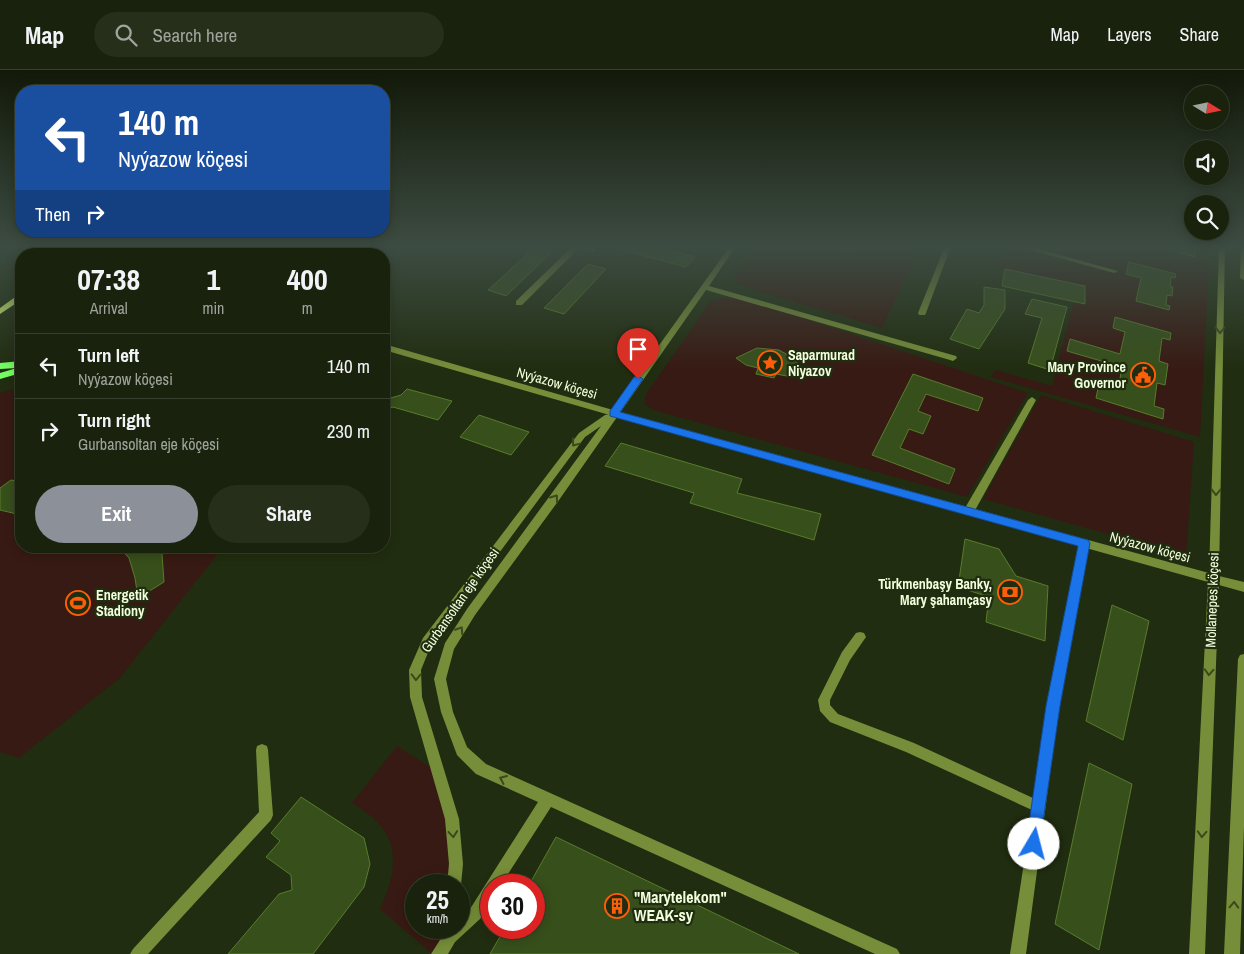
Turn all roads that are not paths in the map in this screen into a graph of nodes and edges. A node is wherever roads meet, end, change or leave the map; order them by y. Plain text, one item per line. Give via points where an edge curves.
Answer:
1 (536, 287) edge
2 (704, 287) joint
3 (932, 287) edge
4 (1221, 287) edge
5 (15, 301) edge
6 (519, 303) dead end
7 (0, 312) edge
8 (922, 312) dead end
9 (390, 349) edge
10 (953, 358) dead end
11 (15, 365) edge
12 (0, 366) edge
13 (15, 372) edge
14 (0, 376) edge
15 (1032, 400) dead end
16 (613, 413) junction
17 (969, 511) junction
18 (1084, 543) junction
19 (1214, 579) junction
20 (1244, 587) edge
21 (860, 637) dead end
22 (1244, 659) edge
23 (262, 750) dead end
24 (548, 799) junction
25 (1039, 807) junction
26 (455, 874) edge
27 (500, 874) edge
28 (480, 906) edge
29 (470, 918) edge
30 (447, 939) edge
31 (138, 954) edge
32 (439, 954) edge
33 (892, 954) edge
34 (1018, 954) edge
35 (1197, 954) edge
36 (1232, 954) edge

1 - 6 street
2 - 10 street
2 - 16 street, Gurbansoltan eje köçesi
3 - 8 street
4 -> 19 street, Mollanepes köçesi
5 - 7 main road
9 - 16 street, Nyýazow köçesi
11 - 12 main road
13 - 14 main road
15 - 17 street
16 - 17 street, Nyýazow köçesi
24 -> 16 street, Gurbansoltan eje köçesi via 481,769 462,751 447,712 440,679 449,647
16 -> 26 street, Gurbansoltan eje köçesi via 582,434 427,642 415,670 416,697 452,819
17 - 18 street, Nyýazow köçesi
18 - 19 street, Nyýazow köçesi
18 - 25 street via 1053,706
19 - 20 street, Nyýazow köçesi
19 -> 35 street, Mollanepes köçesi
21 - 25 street via 846,656 824,700 824,707 834,718 909,747
36 -> 22 street
23 - 31 street via 266,815
24 - 27 street
24 - 33 street, Gurbansoltan eje köçesi
25 - 34 street
28 - 29 street
30 - 32 street

